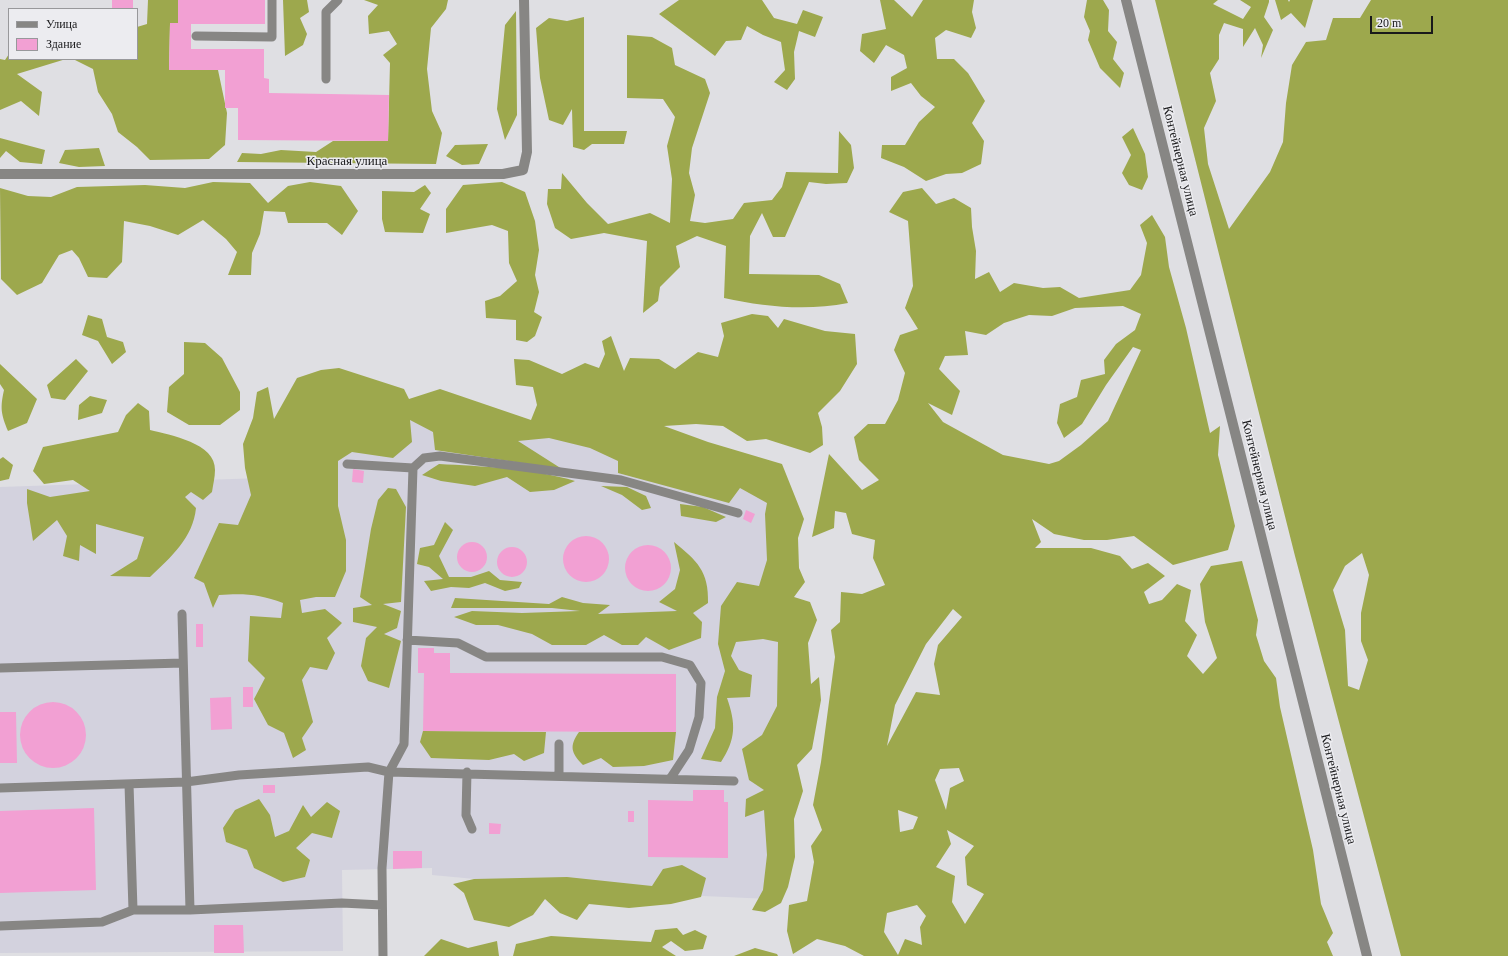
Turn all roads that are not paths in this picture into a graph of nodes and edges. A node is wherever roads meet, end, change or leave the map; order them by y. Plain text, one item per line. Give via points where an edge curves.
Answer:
1 (272, 0) edge
2 (338, 0) edge
3 (524, 0) edge
4 (1126, 0) edge
5 (196, 36) dead end
6 (326, 79) dead end
7 (0, 174) edge
8 (347, 464) dead end
9 (413, 468) junction
10 (738, 513) dead end
11 (182, 614) dead end
12 (407, 640) junction
13 (183, 662) junction
14 (0, 668) edge
15 (559, 744) dead end
16 (388, 772) junction
17 (467, 772) junction
18 (559, 775) junction
19 (670, 778) junction
20 (734, 781) dead end
21 (186, 782) junction
22 (129, 784) junction
23 (0, 788) edge
24 (472, 829) dead end
25 (382, 905) junction
26 (133, 910) junction
27 (190, 910) junction
28 (0, 926) edge
29 (383, 956) edge
30 (1367, 956) edge

1 - 5 lane via 272,37
2 - 6 lane via 326,12
3 - 7 street, Красная улица via 527,152 523,170 503,174
4 - 30 street, Контейнерная улица
8 - 9 lane
9 - 10 lane via 424,458 440,456 621,480
9 - 12 lane
11 - 13 lane
12 - 16 lane via 404,744
12 - 19 lane via 458,643 486,657 662,657 690,665 701,683 699,717 689,750
13 - 14 lane
13 - 21 lane
15 - 18 lane
16 - 17 lane
16 - 21 lane via 368,767 239,775
16 - 25 lane
17 - 18 lane
17 - 24 lane via 466,815
18 - 19 lane
19 - 20 lane
21 - 22 lane
21 - 27 lane
22 - 23 lane
22 - 26 lane
25 - 27 lane via 342,903
25 - 29 lane
26 - 27 lane
26 - 28 lane via 102,922

